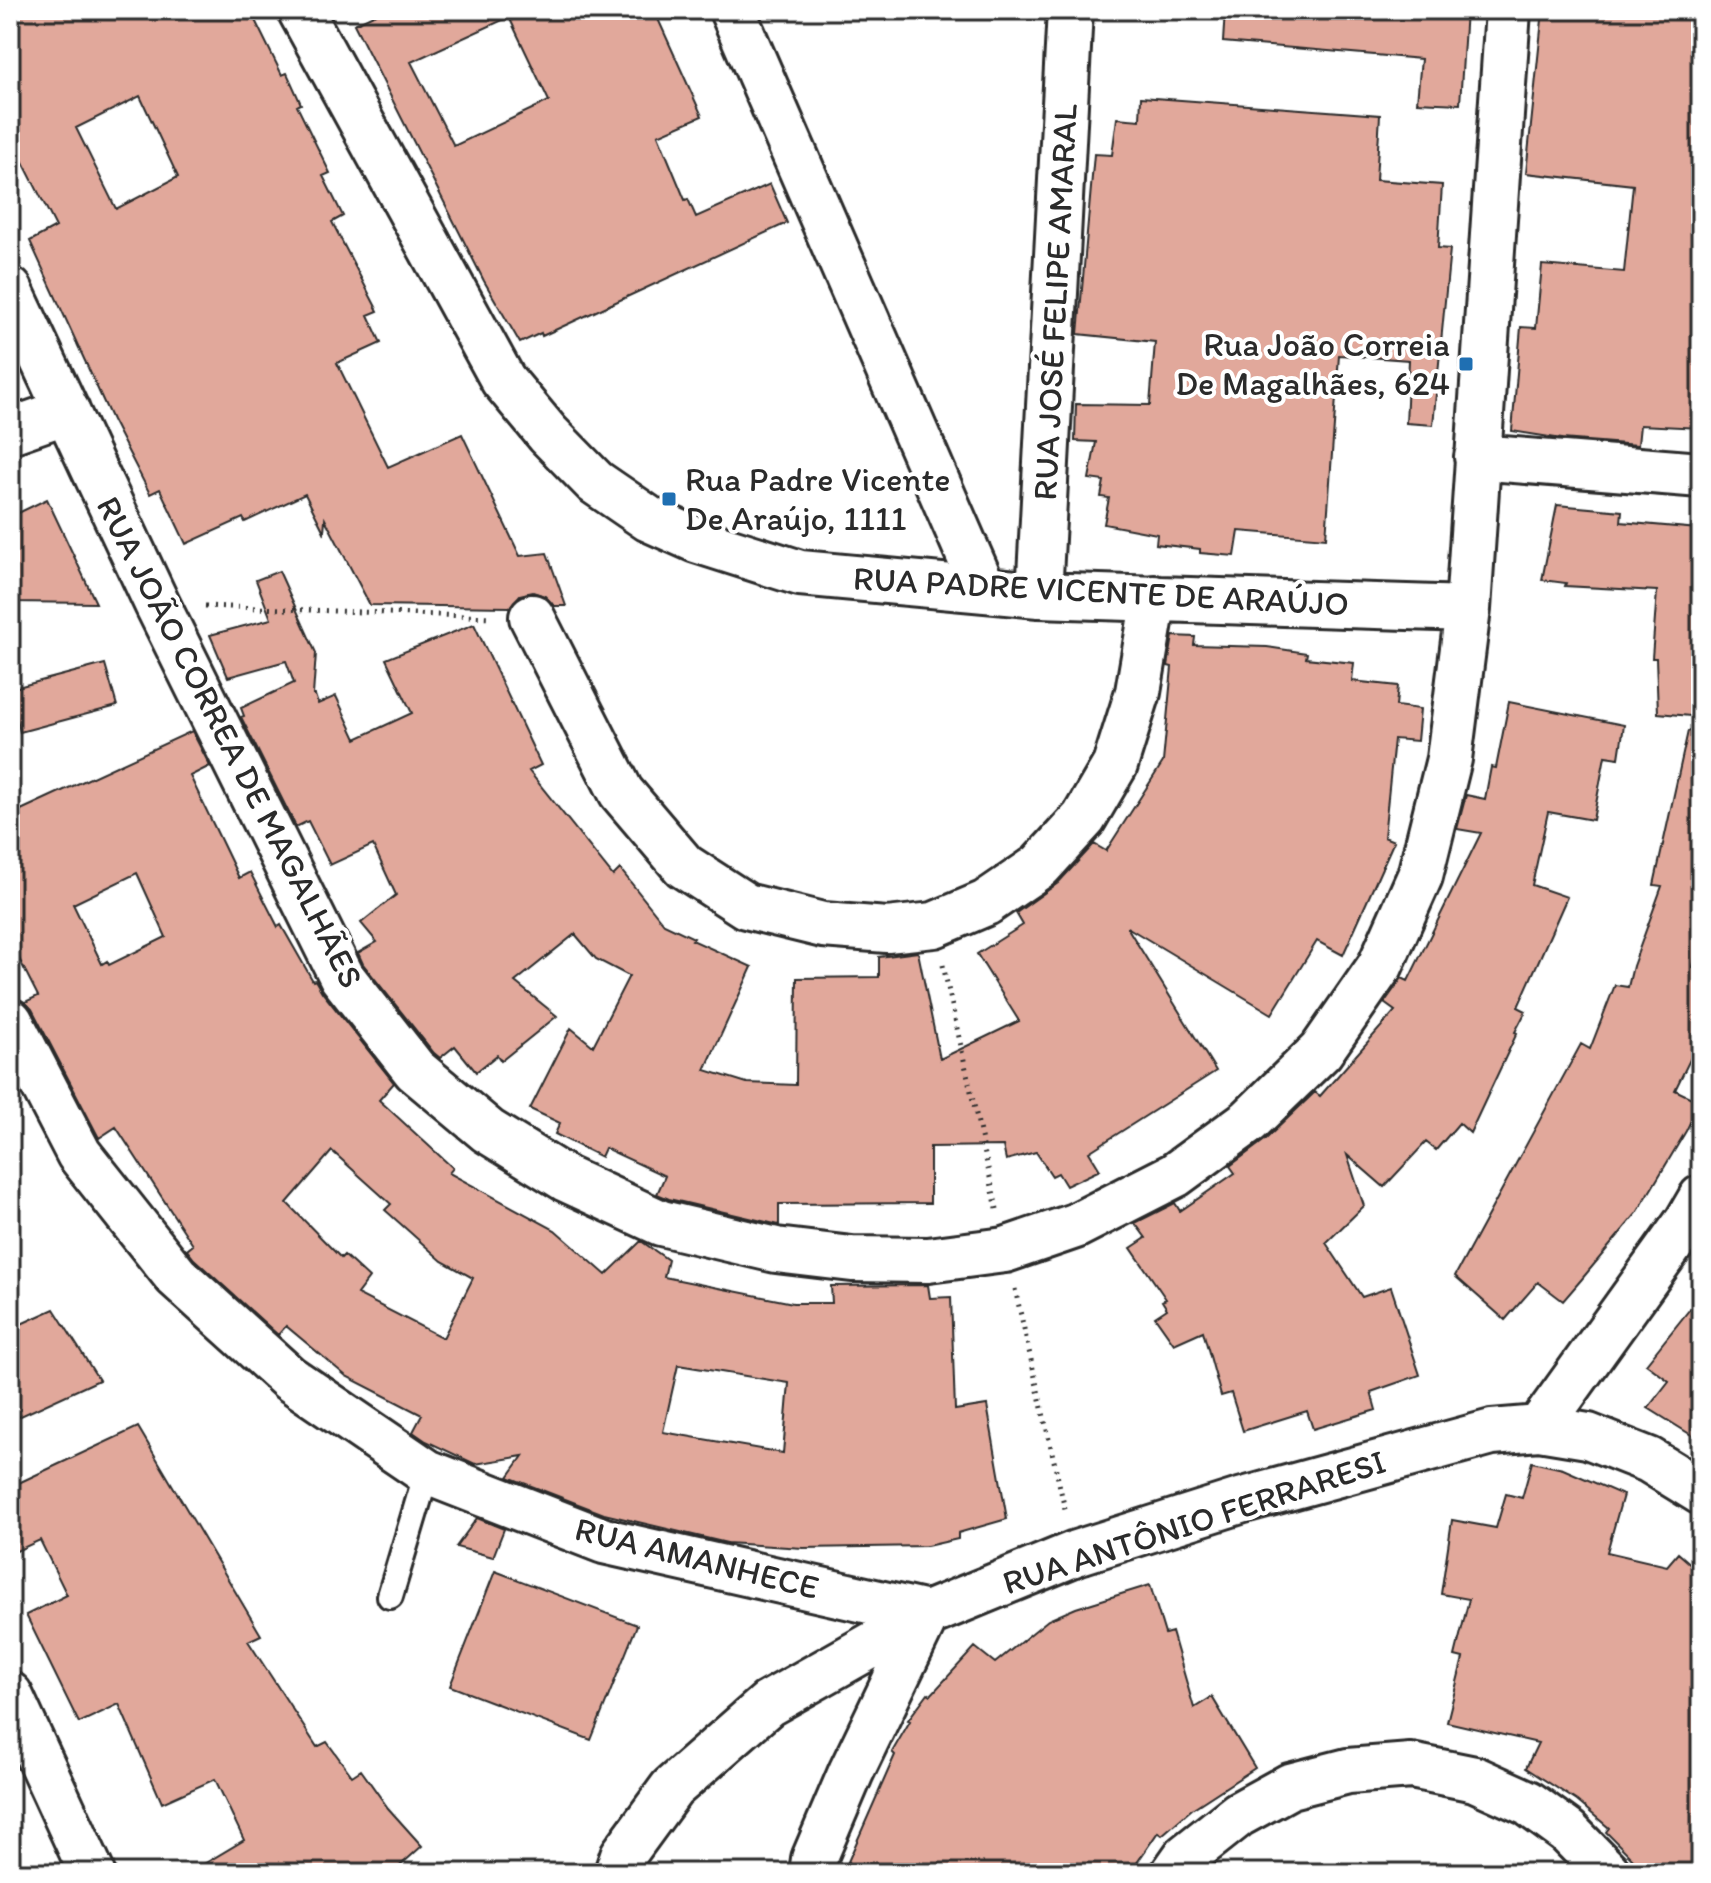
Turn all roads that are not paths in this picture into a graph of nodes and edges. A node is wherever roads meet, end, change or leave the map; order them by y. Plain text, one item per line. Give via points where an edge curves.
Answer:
1 (300, 10) edge
2 (732, 10) edge
3 (1070, 10) edge
4 (1508, 10) edge
5 (10, 290) edge
6 (67, 411) junction
7 (10, 431) edge
8 (1477, 457) junction
9 (1701, 475) edge
10 (984, 590) junction
11 (1039, 595) junction
12 (1154, 598) junction
13 (1468, 609) junction
14 (532, 617) road end
15 (10, 1021) edge
16 (1701, 1198) edge
17 (1539, 1428) junction
18 (427, 1472) junction
19 (1701, 1492) edge
20 (390, 1596) dead end
21 (927, 1614) junction
22 (10, 1695) edge
23 (92, 1873) edge
24 (617, 1873) edge
25 (812, 1873) edge
26 (1174, 1873) edge
27 (1608, 1873) edge

1 - 10 street, RUA PADRE VICENTE DE ARAÚJO via 503,380 595,482 649,519 696,540 800,573
2 - 10 street
3 - 11 street, RUA JOSÉ FELIPE AMARAL
4 - 8 street, RUA JOÃO CORREA DE MAGALHÃES
5 - 6 street, RUA JOÃO CORREA DE MAGALHÃES
6 - 7 street
6 - 13 street, RUA JOÃO CORREA DE MAGALHÃES via 342,977 415,1070 488,1131 566,1179 661,1223 776,1250 928,1260 1005,1250 1075,1226 1175,1175 1249,1121 1321,1051 1380,966 1420,876 1449,759
8 - 9 street
8 - 13 street, RUA JOÃO CORREA DE MAGALHÃES
10 - 11 street, RUA PADRE VICENTE DE ARAÚJO
11 - 12 street, RUA PADRE VICENTE DE ARAÚJO
12 - 13 street, RUA PADRE VICENTE DE ARAÚJO
12 - 14 street via 1138,692 1115,765 1084,818 1040,866 986,903 934,925 887,930 823,925 746,906 684,866 621,792
15 - 18 street, RUA AMANHECE via 79,1154 176,1276 289,1378
16 - 17 street
17 - 19 street, RUA ANTÔNIO FERRARESI via 1588,1436 1649,1460
17 - 21 street, RUA ANTÔNIO FERRARESI via 1492,1432 1240,1501 1076,1553
18 - 20 lane
18 - 21 street, RUA AMANHECE via 604,1541
21 - 24 street, RUA ANTÔNIO FERRARESI via 768,1704 672,1788 623,1855
21 - 25 street via 851,1772
22 - 23 street
26 - 27 street via 1186,1856 1239,1814 1290,1786 1348,1771 1411,1766 1475,1779 1528,1803 1568,1832

